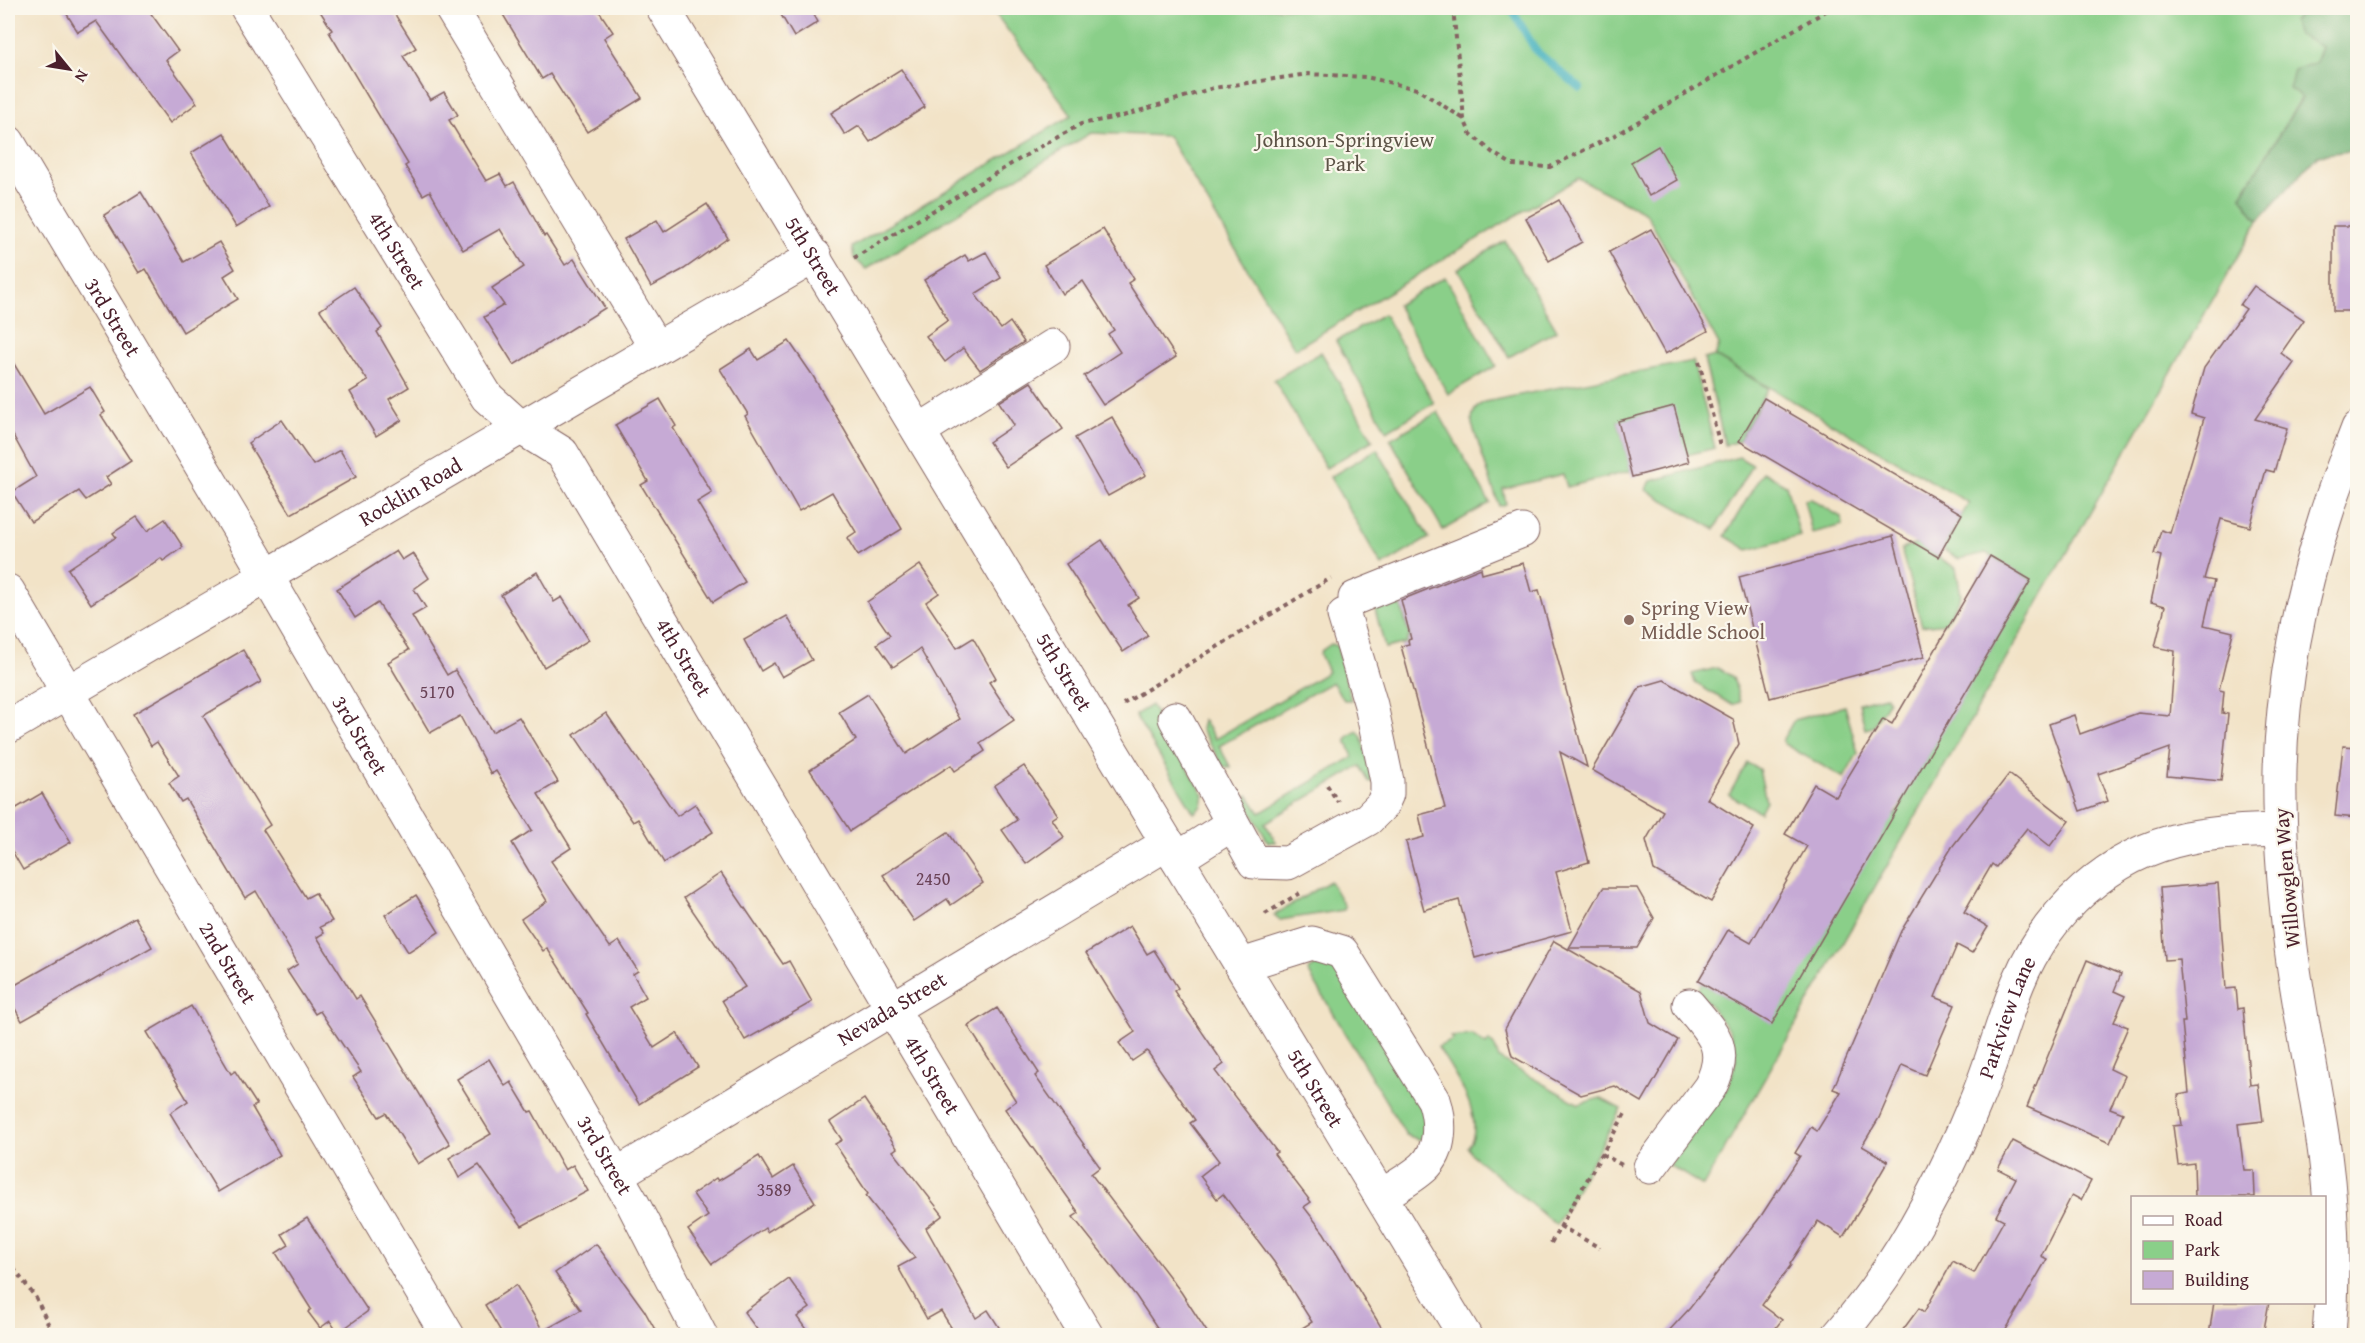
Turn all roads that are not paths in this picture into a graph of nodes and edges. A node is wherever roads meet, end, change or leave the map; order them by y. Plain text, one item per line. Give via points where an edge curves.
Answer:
1 (247, 8) edge
2 (451, 8) edge
3 (663, 8) edge
4 (8, 142) edge
5 (815, 256) junction
6 (1053, 346) dead end
7 (656, 348) junction
8 (520, 427) junction
9 (2358, 428) edge
10 (919, 431) junction
11 (1522, 531) dead end
12 (266, 576) junction
13 (8, 591) edge
14 (67, 692) junction
15 (1175, 718) dead end
16 (8, 727) edge
17 (1232, 824) junction
18 (2280, 830) junction
19 (1173, 851) junction
20 (1242, 966) junction
21 (1689, 1005) dead end
22 (892, 1009) junction
23 (1650, 1167) dead end
24 (615, 1175) junction
25 (1381, 1196) junction
26 (448, 1335) edge
27 (701, 1335) edge
28 (1087, 1335) edge
29 (1465, 1335) edge
30 (1838, 1335) edge
31 (2329, 1335) edge

1 - 8 street, 4th Street via 487,397
2 - 7 street
3 - 5 street, 5th Street
4 - 12 street, 3rd Street
5 - 7 street, Rocklin Road
5 - 10 street, 5th Street
6 - 10 street
7 - 8 street, Rocklin Road
8 - 12 street, Rocklin Road
8 - 22 street, 4th Street via 562,453
9 - 18 street, Willowglen Way via 2326,514 2297,630 2285,707
10 - 19 street, 5th Street
11 - 17 street via 1353,603 1387,782 1382,805 1368,819 1288,863 1254,862
12 - 14 street, Rocklin Road
12 - 24 street, 3rd Street
13 - 14 street, 2nd Street
14 - 16 street, Rocklin Road
14 - 26 street, 2nd Street
15 - 17 street
17 - 19 street, Nevada Street
18 - 30 street, Parkview Lane via 2185,838 2146,850 2100,876 2064,908 2038,943 2018,982 1976,1101 1929,1201 1880,1285
18 - 31 street, Willowglen Way via 2289,933 2325,1157 2332,1241
19 - 20 street, 5th Street
19 - 22 street, Nevada Street
20 - 25 street, 5th Street
20 - 25 street via 1312,943 1342,952 1434,1100 1440,1116 1439,1138 1426,1166
21 - 23 street via 1718,1044 1718,1073
22 - 24 street, Nevada Street
22 - 28 street, 4th Street
24 - 27 street, 3rd Street
25 - 29 street, 5th Street

